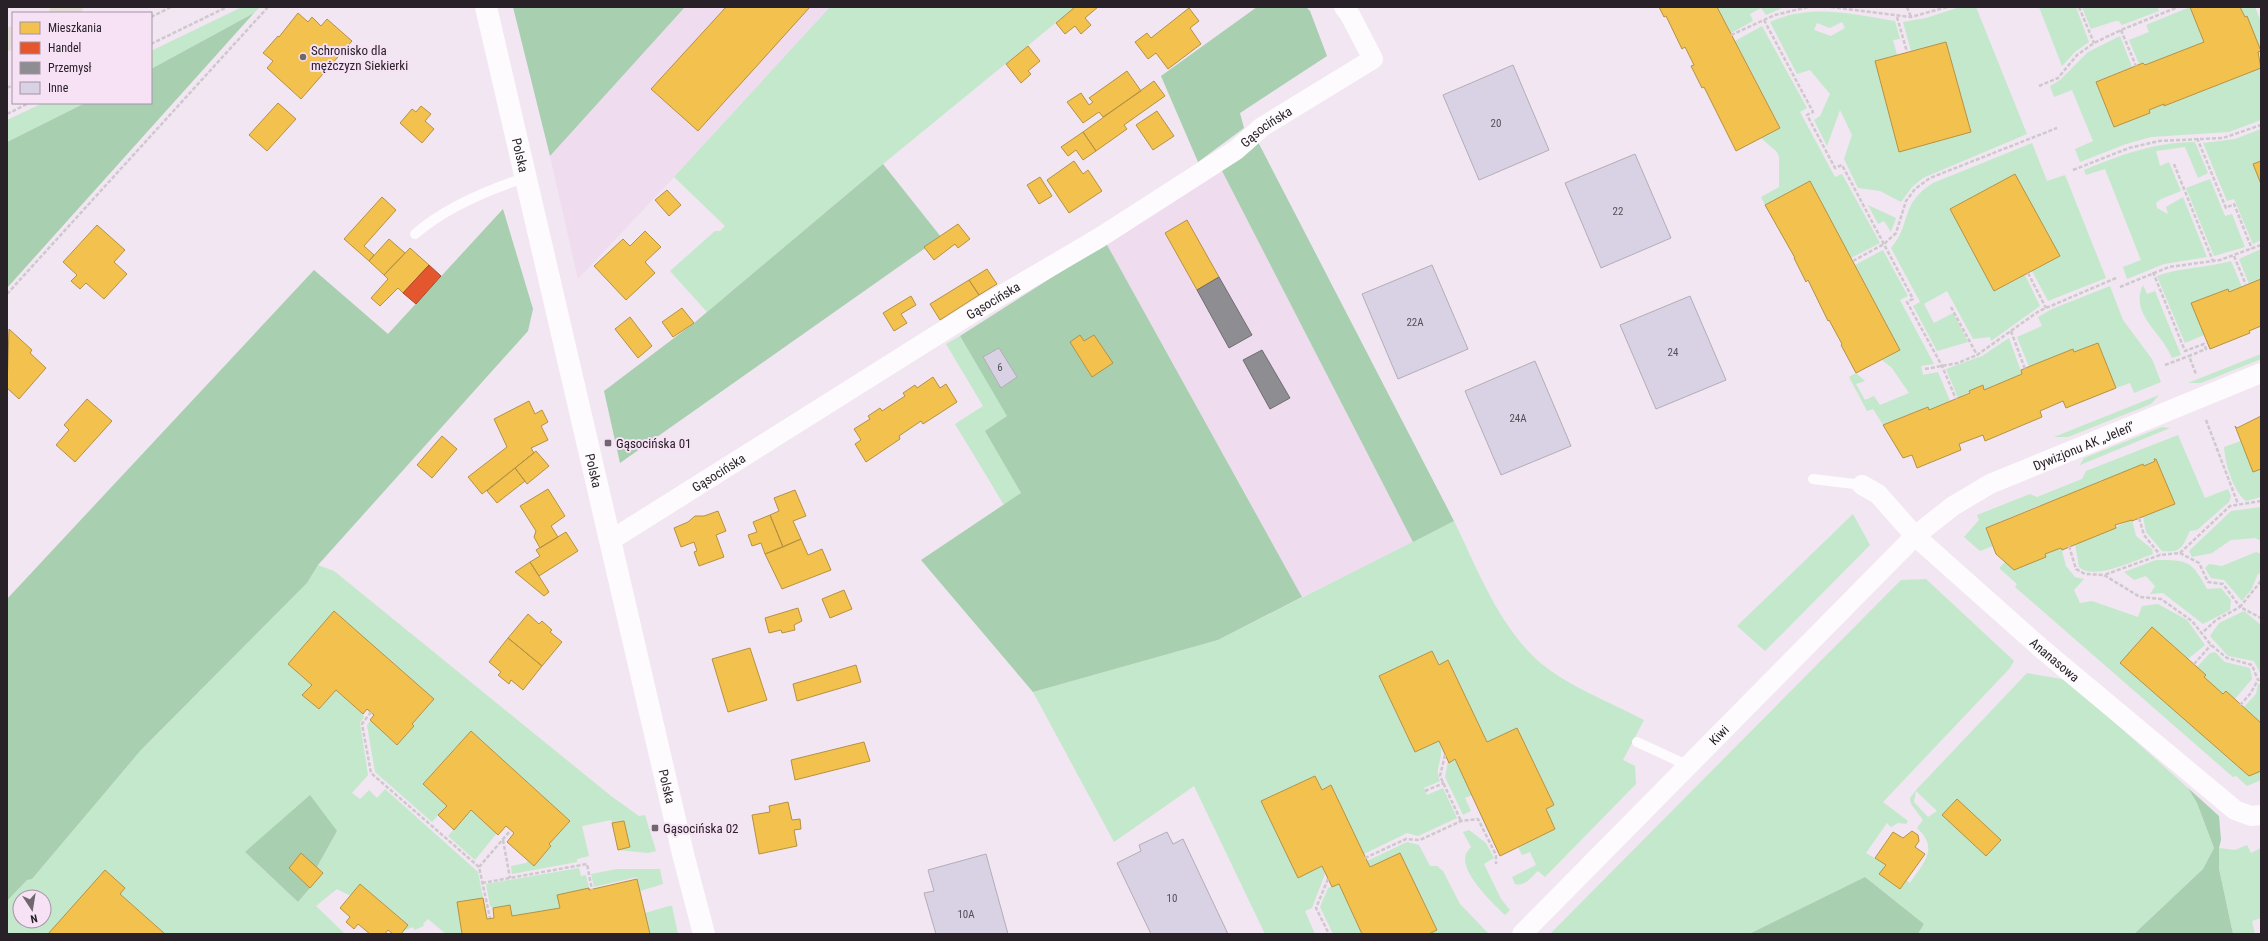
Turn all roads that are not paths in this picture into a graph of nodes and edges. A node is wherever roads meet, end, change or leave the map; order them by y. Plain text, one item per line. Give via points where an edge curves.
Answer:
1 (72, 7) edge
2 (486, 7) edge
3 (1344, 7) edge
4 (62, 12) edge
5 (527, 177) junction
6 (415, 234) dead end
7 (2261, 373) edge
8 (1813, 479) dead end
9 (1862, 485) joint
10 (1915, 536) junction
11 (611, 540) junction
12 (1637, 742) dead end
13 (1689, 766) junction
14 (2261, 815) edge
15 (704, 934) edge
16 (1522, 934) edge

1 - 4 main road
2 - 5 street, Polska
3 - 11 street, Gąsocińska via 1373,59 1262,127 1236,150 1100,238 983,306
5 - 6 lane via 496,187 432,219
5 - 11 street, Polska
7 - 10 street, Dywizjonu AK „Jeleń” via 1990,484 1953,506
8 - 9 lane
9 - 10 street, Ananasowa via 1878,494
10 - 13 street, Kiwi
10 - 14 street, Ananasowa via 2042,649 2235,810 2251,816
11 - 15 street, Polska via 683,854
12 - 13 lane
13 - 16 street, Kiwi

